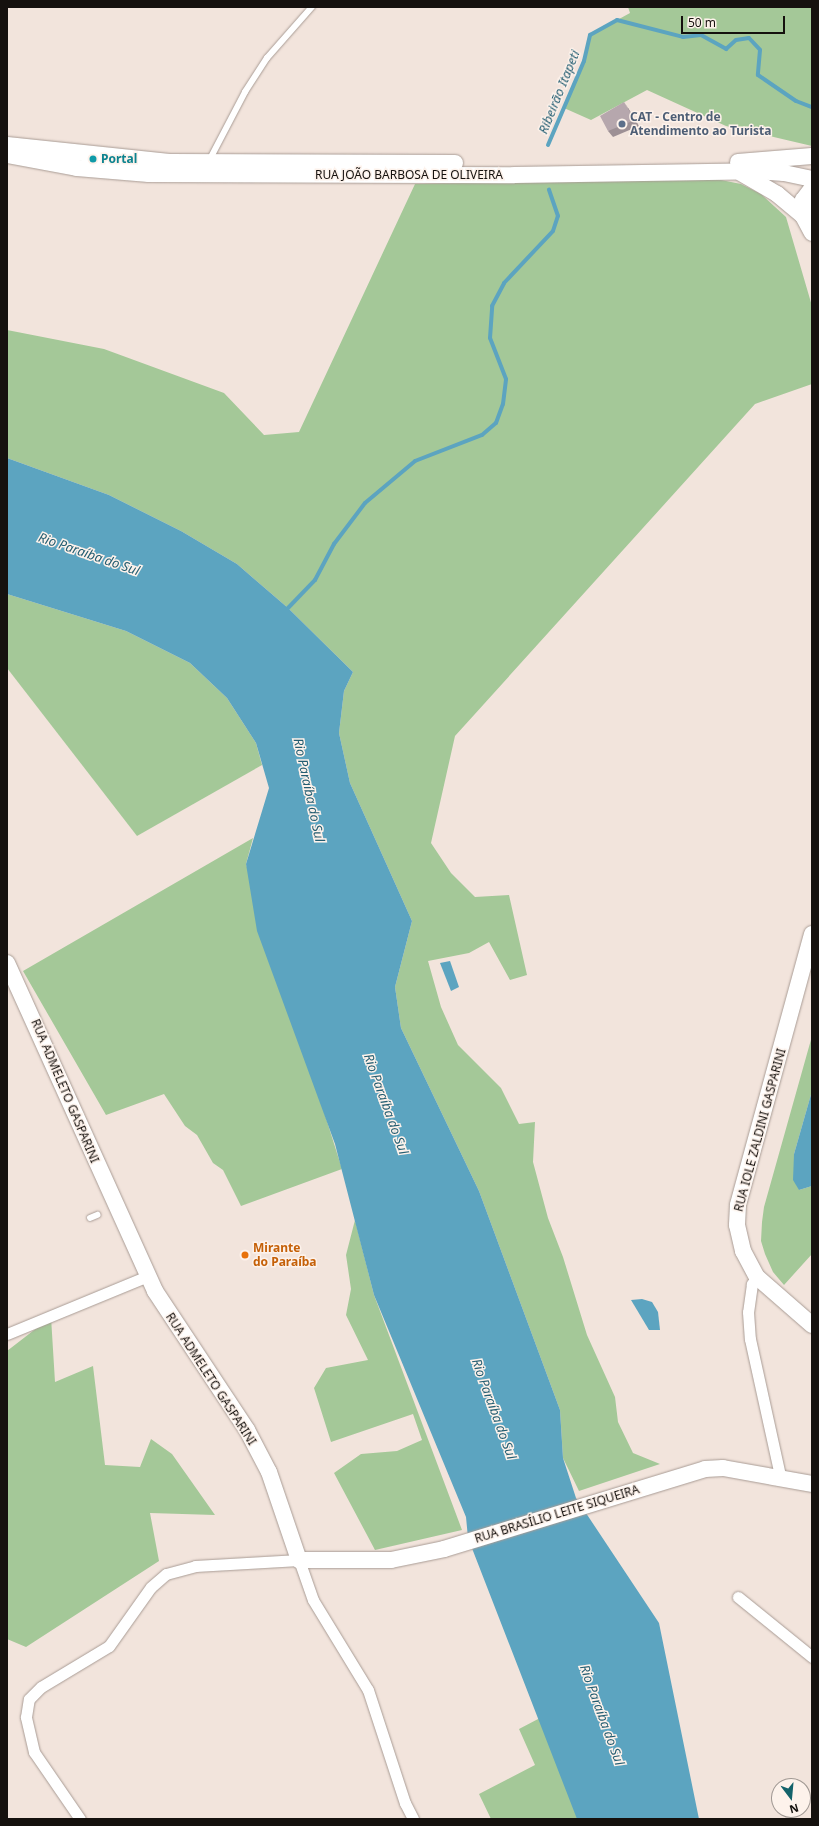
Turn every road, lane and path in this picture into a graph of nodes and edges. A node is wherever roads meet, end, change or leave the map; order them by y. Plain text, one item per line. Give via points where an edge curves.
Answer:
1 (312, 7) edge
2 (7, 144) edge
3 (7, 155) edge
4 (812, 156) edge
5 (208, 164) junction
6 (738, 171) junction
7 (812, 179) edge
8 (812, 188) edge
9 (803, 216) junction
10 (812, 232) edge
11 (812, 934) edge
12 (7, 963) edge
13 (97, 1215) dead end
14 (90, 1218) dead end
15 (148, 1276) junction
16 (756, 1277) junction
17 (812, 1325) edge
18 (7, 1334) edge
19 (780, 1476) junction
20 (812, 1484) edge
21 (299, 1560) junction
22 (738, 1597) dead end
23 (812, 1657) edge
24 (80, 1819) edge
25 (413, 1819) edge

1 - 5 lane via 267,58 244,92
2 - 5 main road, RUA JOÃO BARBOSA DE OLIVEIRA via 162,162
3 - 6 main road, RUA JOÃO BARBOSA DE OLIVEIRA via 77,168 157,174 514,175
4 - 5 main road, RUA JOÃO BARBOSA DE OLIVEIRA via 716,163
6 - 7 main road, RUA JOÃO BARBOSA DE OLIVEIRA via 784,172
6 - 9 main road via 764,184
8 - 9 main road via 803,200
9 - 10 main road
11 - 16 main road, RUA IOLE ZALDINI GASPARINI via 738,1205 737,1226 743,1252
12 - 15 main road, RUA ADMELETO GASPARINI
13 - 14 lane
15 - 18 street
15 - 21 main road, RUA ADMELETO GASPARINI via 197,1357 247,1430 269,1472
16 - 17 main road, RUA IOLE ZALDINI GASPARINI
16 - 19 street via 752,1284 748,1312 750,1339
19 - 20 main road, RUA BRASÍLIO LEITE SIQUEIRA
19 - 21 main road, RUA BRASÍLIO LEITE SIQUEIRA via 723,1468 705,1469 444,1549 391,1560
21 - 24 street via 195,1566 166,1574 151,1588 108,1646 41,1687 29,1699 26,1717 34,1752
21 - 25 street, RUA ADMELETO GASPARINI via 316,1607 368,1690
22 - 23 street

